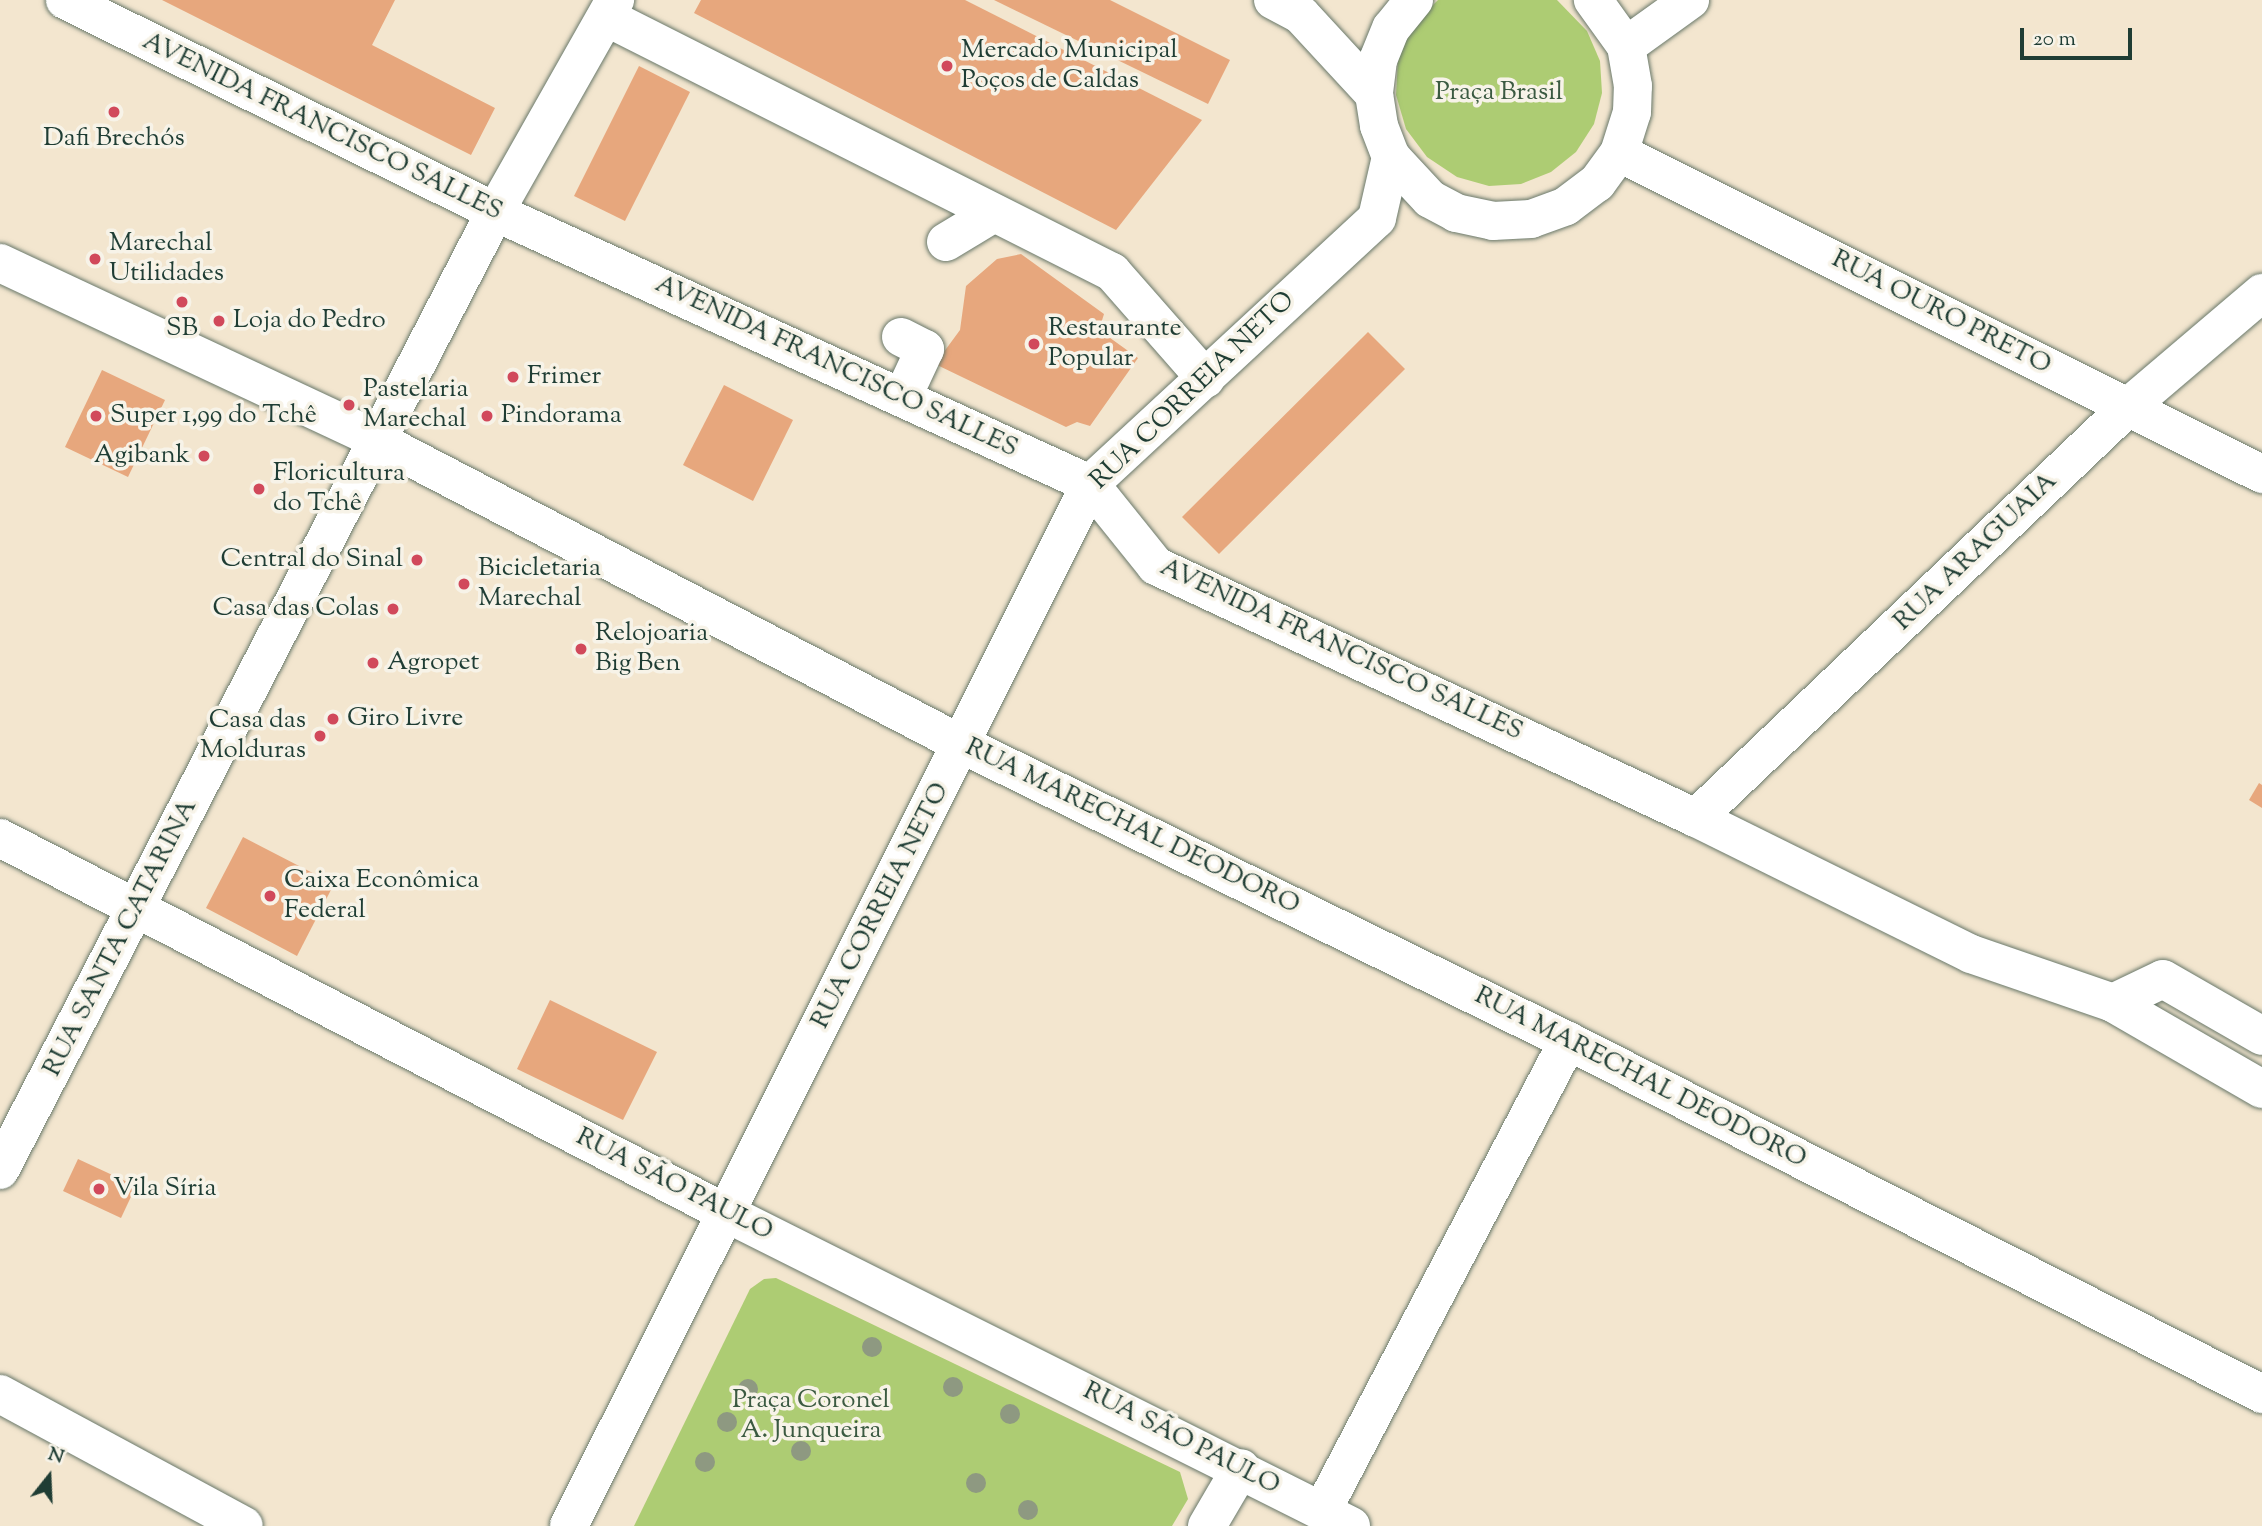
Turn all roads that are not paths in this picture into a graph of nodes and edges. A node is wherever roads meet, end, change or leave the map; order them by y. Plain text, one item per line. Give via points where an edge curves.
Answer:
1 (65, 0) edge
2 (1273, 0) edge
3 (1414, 0) edge
4 (1592, 0) edge
5 (1690, 0) edge
6 (610, 8) edge
7 (1626, 47) junction
8 (1374, 94) junction
9 (1619, 153) junction
10 (1391, 156) junction
11 (495, 212) junction
12 (994, 213) junction
13 (1456, 213) junction
14 (1377, 218) junction
15 (946, 242) dead end
16 (0, 263) edge
17 (2262, 293) edge
18 (901, 337) dead end
19 (1206, 379) junction
20 (903, 396) junction
21 (2128, 407) junction
22 (377, 440) junction
23 (2262, 474) edge
24 (1090, 484) junction
25 (962, 745) junction
26 (1696, 818) junction
27 (0, 838) edge
28 (138, 908) junction
29 (2113, 1003) junction
30 (2262, 1036) edge
31 (1568, 1041) junction
32 (2262, 1089) edge
33 (0, 1170) edge
34 (726, 1213) junction
35 (0, 1394) edge
36 (2262, 1394) edge
37 (1241, 1468) junction
38 (1336, 1518) edge
39 (244, 1526) edge
40 (569, 1526) edge
41 (1207, 1526) edge

1 - 11 main road, AVENIDA FRANCISCO SALLES
2 - 8 main road via 1301,15
3 - 8 main road via 1391,28 1378,60
4 - 7 main road
5 - 7 main road
6 - 11 main road, RUA SANTA CATARINA
6 - 12 main road
7 - 9 main road via 1632,112
8 - 10 main road via 1379,126
9 - 13 main road via 1597,183 1566,206 1531,219 1493,221
9 - 21 main road, RUA OURO PRETO
10 - 13 main road via 1408,180
10 - 14 main road
11 - 20 main road, AVENIDA FRANCISCO SALLES
11 - 22 main road, RUA SANTA CATARINA
12 - 15 main road
12 - 19 main road via 1112,272
13 - 14 main road
14 - 19 main road, RUA CORREIA NETO
16 - 22 main road, RUA MARECHAL DEODORO
17 - 21 main road, RUA ARAGUAIA
18 - 20 main road via 925,349
19 - 24 main road, RUA CORREIA NETO
20 - 24 main road, AVENIDA FRANCISCO SALLES
21 - 23 main road, RUA OURO PRETO
21 - 26 main road, RUA ARAGUAIA
22 - 25 main road, RUA MARECHAL DEODORO
22 - 28 main road, RUA SANTA CATARINA
24 - 25 main road, RUA CORREIA NETO
24 - 26 main road, AVENIDA FRANCISCO SALLES via 1156,566
25 - 31 main road, RUA MARECHAL DEODORO
25 - 34 main road, RUA CORREIA NETO
26 - 29 main road, AVENIDA FRANCISCO SALLES via 1971,954
27 - 28 main road, RUA SÃO PAULO
28 - 33 main road, RUA SANTA CATARINA
28 - 34 main road, RUA SÃO PAULO
29 - 30 main road via 2164,979
29 - 32 main road, AVENIDA FRANCISCO SALLES
31 - 36 main road, RUA MARECHAL DEODORO
31 - 38 main road
34 - 37 main road, RUA SÃO PAULO
34 - 40 main road, RUA CORREIA NETO
35 - 39 main road
37 - 38 main road, RUA SÃO PAULO
37 - 41 main road

